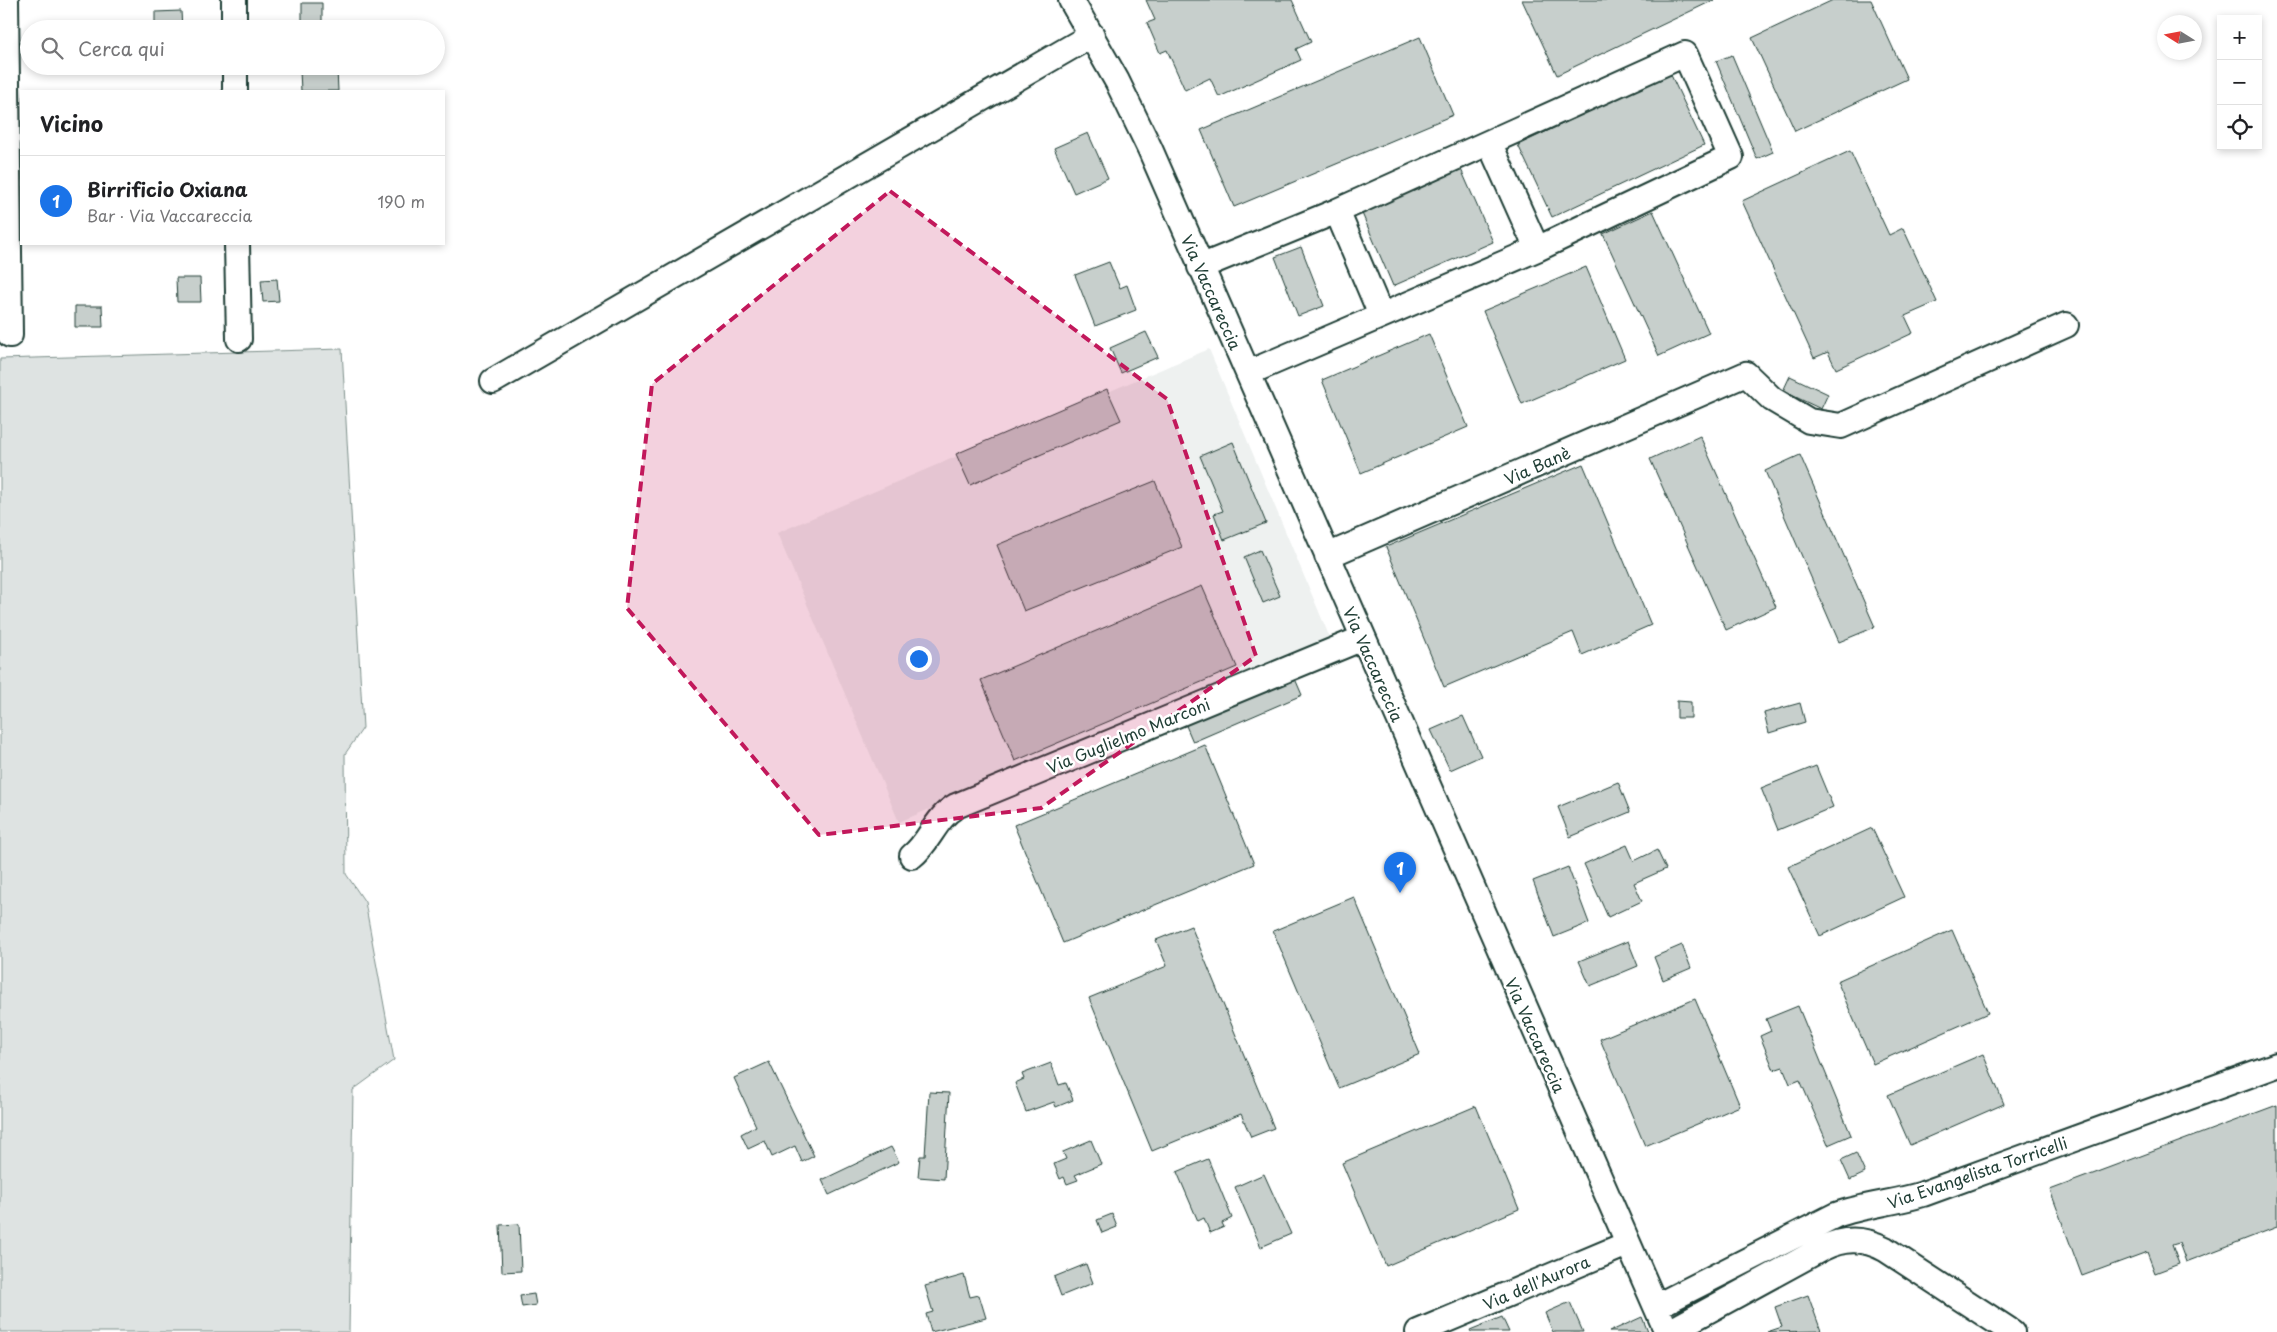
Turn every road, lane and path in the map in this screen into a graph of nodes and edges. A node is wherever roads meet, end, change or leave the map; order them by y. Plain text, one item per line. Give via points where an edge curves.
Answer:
1 (6, 0) edge
2 (234, 0) edge
3 (1071, 0) edge
4 (234, 20) edge
5 (1092, 35) junction
6 (235, 75) edge
7 (235, 90) edge
8 (1490, 144) junction
9 (1337, 211) junction
10 (238, 245) edge
11 (1537, 249) junction
12 (1200, 267) junction
13 (1380, 316) junction
14 (2066, 325) dead end
15 (10, 336) dead end
16 (239, 339) dead end
17 (1248, 373) junction
18 (493, 380) dead end
19 (1327, 556) junction
20 (1363, 638) junction
21 (912, 856) dead end
22 (2277, 1065) edge
23 (1627, 1244) junction
24 (1657, 1306) junction
25 (1418, 1332) edge
26 (1668, 1332) edge
27 (2012, 1332) edge

1 - 15 street
2 - 4 street
3 - 5 street, Via Vaccareccia
5 - 12 street, Via Vaccareccia via 1135,117
5 - 18 street
6 - 7 street
8 - 9 street
8 - 11 street
8 - 11 street via 1685,54 1731,157
9 - 12 street
9 - 13 street
10 - 16 street
11 - 13 street
12 - 17 street, Via Vaccareccia
13 - 17 street
14 - 19 street, Via Banè via 1841,426 1809,421 1772,399 1746,374
17 - 19 street, Via Vaccareccia
19 - 20 street, Via Vaccareccia
20 - 21 street, Via Guglielmo Marconi via 956,806 939,820 922,847
20 - 23 street, Via Vaccareccia
22 - 24 street, Via Evangelista Torricelli via 1912,1198 1836,1215
23 - 24 street, Via Vaccareccia
23 - 25 street, Via dell'Aurora
24 - 26 street, Via Vaccareccia
26 - 27 street via 1823,1248 1850,1239 1885,1249

